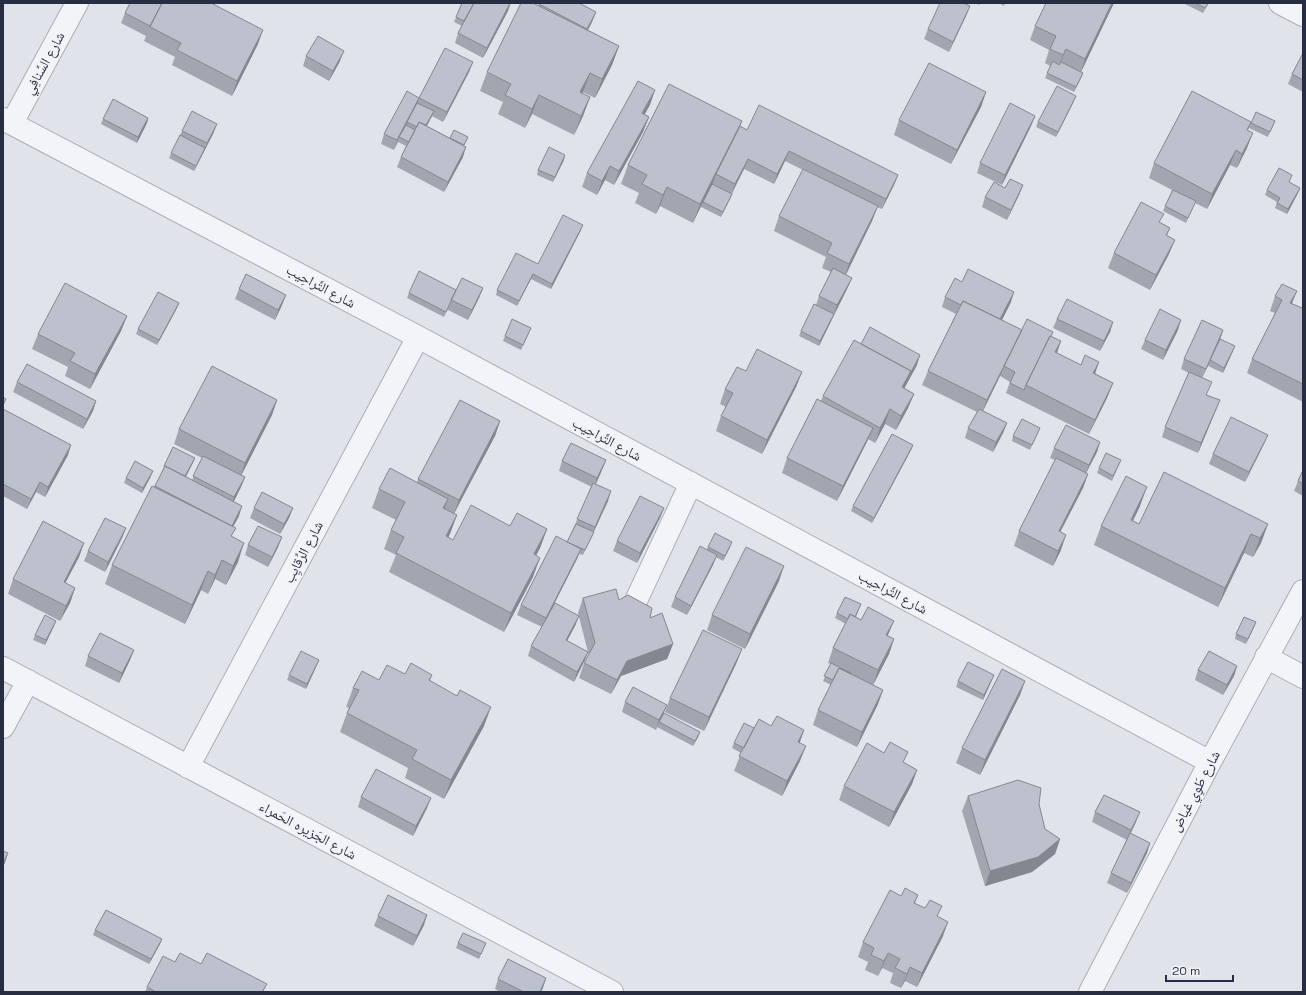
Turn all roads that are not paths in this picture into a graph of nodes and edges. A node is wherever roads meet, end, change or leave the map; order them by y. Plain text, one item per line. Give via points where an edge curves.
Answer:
1 (77, 3) edge
2 (1280, 3) edge
3 (1303, 15) edge
4 (7, 121) edge
5 (418, 337) junction
6 (691, 483) junction
7 (1303, 591) edge
8 (634, 605) edge
9 (1266, 657) junction
10 (3, 668) edge
11 (1303, 676) edge
12 (28, 681) junction
13 (3, 727) edge
14 (1210, 762) junction
15 (188, 767) junction
16 (612, 992) edge
17 (1090, 992) edge

1 - 4 street, شارع السِّنافِي
2 - 3 street
4 - 5 street, شارع التَّراحِيب
5 - 6 street, شارع التَّراحِيب
5 - 15 street, شارع الرِّقايِب
6 - 8 street
6 - 14 street, شارع التَّراحِيب
7 - 9 street, شارع طَوِي غياض
9 - 11 street
9 - 14 street, شارع طَوِي غياض
10 - 12 street, شارع الجَزيره الحَمراء
12 - 13 street
12 - 15 street, شارع الجَزيره الحَمراء
14 - 17 street, شارع طَوِي غياض
15 - 16 street, شارع الجَزيره الحَمراء

